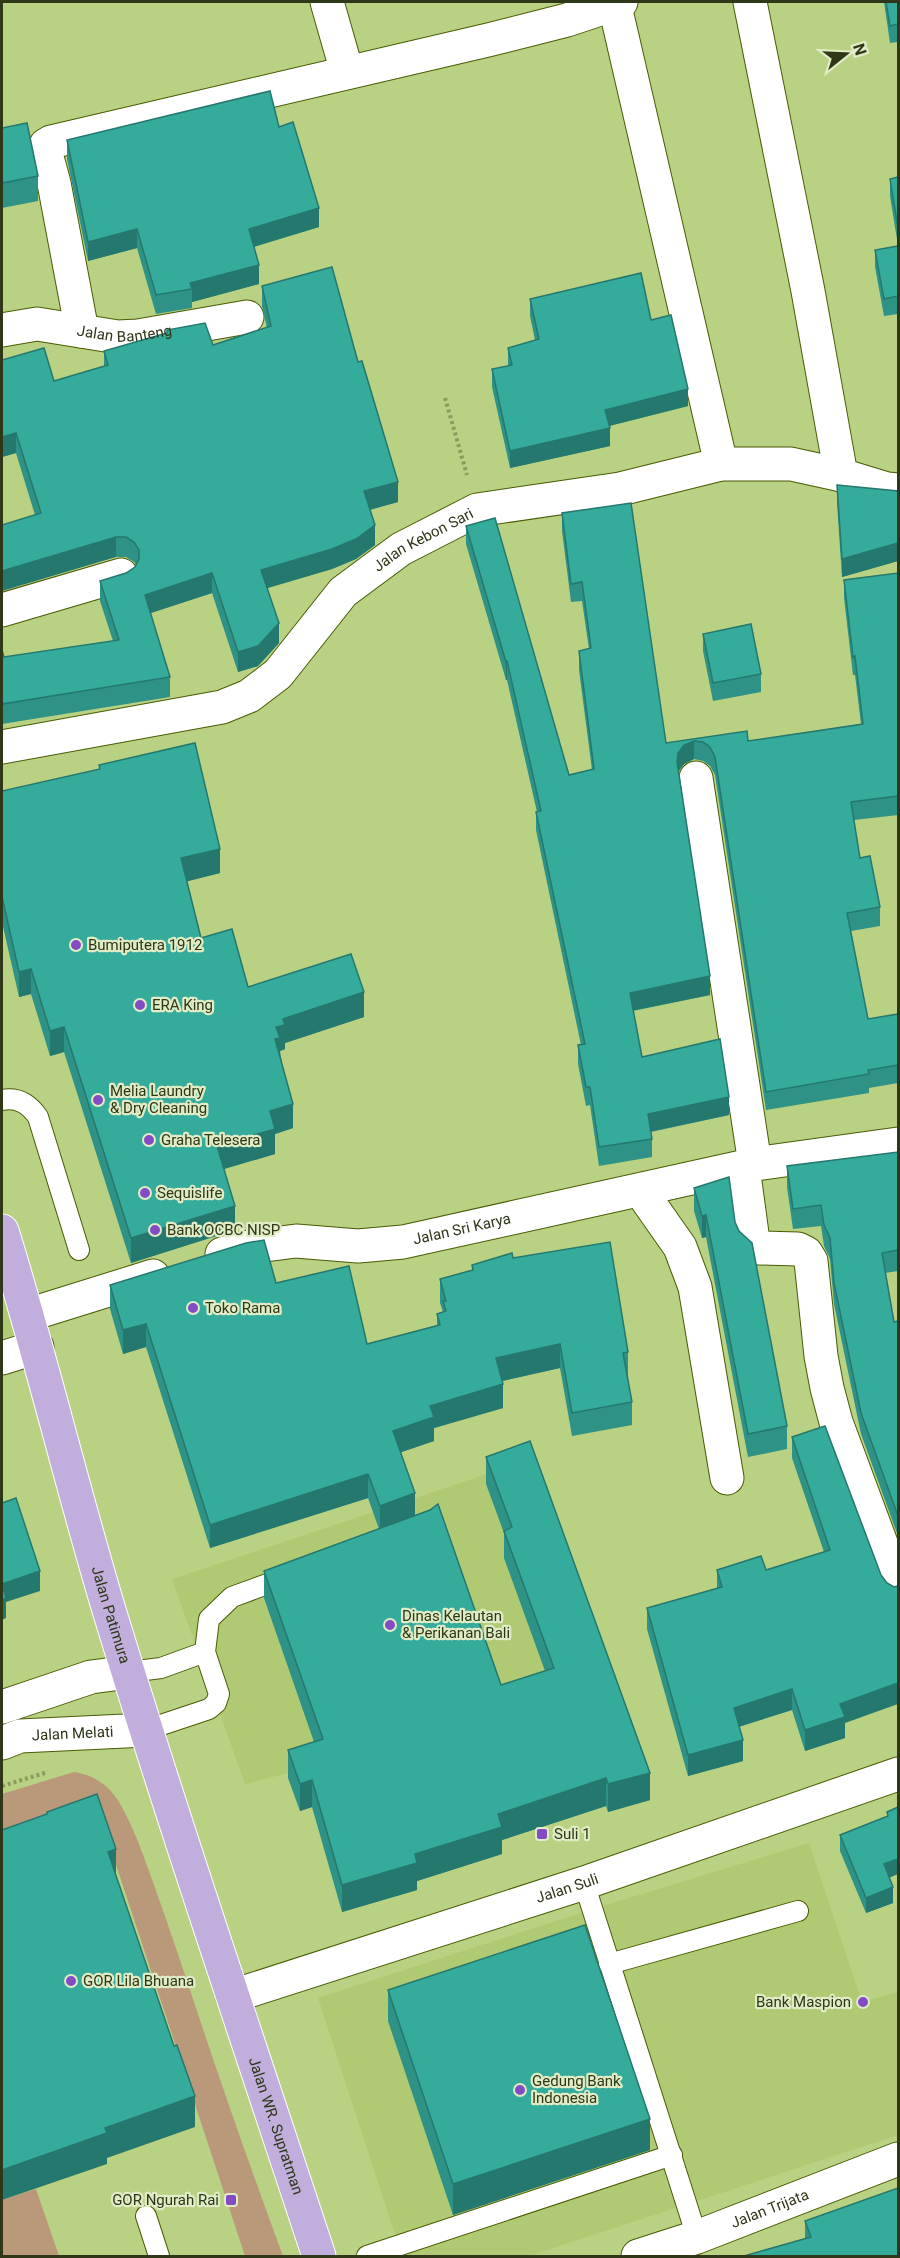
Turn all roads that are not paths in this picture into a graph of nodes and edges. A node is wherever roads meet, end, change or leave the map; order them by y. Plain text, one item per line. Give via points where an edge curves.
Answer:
1 (327, 2) edge
2 (617, 2) edge
3 (750, 2) edge
4 (346, 72) junction
5 (247, 317) dead end
6 (2, 330) edge
7 (82, 330) junction
8 (721, 464) junction
9 (841, 475) junction
10 (898, 490) edge
11 (121, 575) edge
12 (2, 610) edge
13 (2, 747) edge
14 (696, 778) dead end
15 (2, 1100) edge
16 (898, 1144) edge
17 (749, 1165) junction
18 (640, 1190) junction
19 (2, 1231) edge
20 (79, 1250) dead end
21 (28, 1315) junction
22 (37, 1347) junction
23 (2, 1358) edge
24 (727, 1478) dead end
25 (308, 1569) edge
26 (898, 1589) edge
27 (205, 1652) junction
28 (129, 1672) junction
29 (2, 1707) edge
30 (146, 1730) junction
31 (2, 1743) edge
32 (898, 1774) edge
33 (584, 1882) junction
34 (798, 1911) dead end
35 (609, 1964) junction
36 (234, 1996) junction
37 (672, 2155) junction
38 (898, 2159) edge
39 (146, 2216) dead end
40 (697, 2237) junction
41 (159, 2256) edge
42 (319, 2256) edge
43 (367, 2256) edge
44 (638, 2256) edge

1 - 4 street
2 - 4 street via 567,20
2 - 8 street
3 - 9 street
4 - 7 street via 46,145
5 - 7 street, Jalan Banteng via 138,336 118,337
6 - 7 street, Jalan Banteng via 37,324
8 - 9 street, Jalan Kebon Sari via 791,464
8 - 13 street, Jalan Kebon Sari via 620,489 477,510 401,549 343,592 278,674 249,696 222,707
9 - 10 street, Jalan Kebon Sari
11 - 12 street
14 - 17 street
15 - 20 lane via 25,1103 38,1117
16 - 17 street, Jalan Sri Karya
17 - 18 street, Jalan Sri Karya
17 - 26 street via 753,1241 759,1248 798,1249 806,1252 811,1261 821,1356 836,1422
18 - 21 street, Jalan Sri Karya via 403,1242 358,1246 296,1241 242,1248
18 - 24 street via 680,1247 695,1287
19 - 21 main road, Jalan Patimura
21 - 22 main road, Jalan Patimura
22 - 23 street
22 - 28 main road, Jalan Patimura
25 - 27 lane via 232,1597 209,1619
27 - 28 lane via 162,1668
27 - 30 lane via 219,1694 216,1703 210,1709
28 - 29 street via 91,1677
28 - 30 main road, Jalan Patimura
30 - 31 street, Jalan Melati via 20,1736
30 - 36 main road, Jalan Patimura
32 - 33 street, Jalan Suli
33 - 35 lane
33 - 36 street, Jalan Suli
34 - 35 lane
35 - 37 lane
36 - 42 main road, Jalan WR. Supratman
37 - 40 lane
37 - 43 lane
38 - 40 street, Jalan Trijata
39 - 41 lane
40 - 44 street, Jalan Trijata

